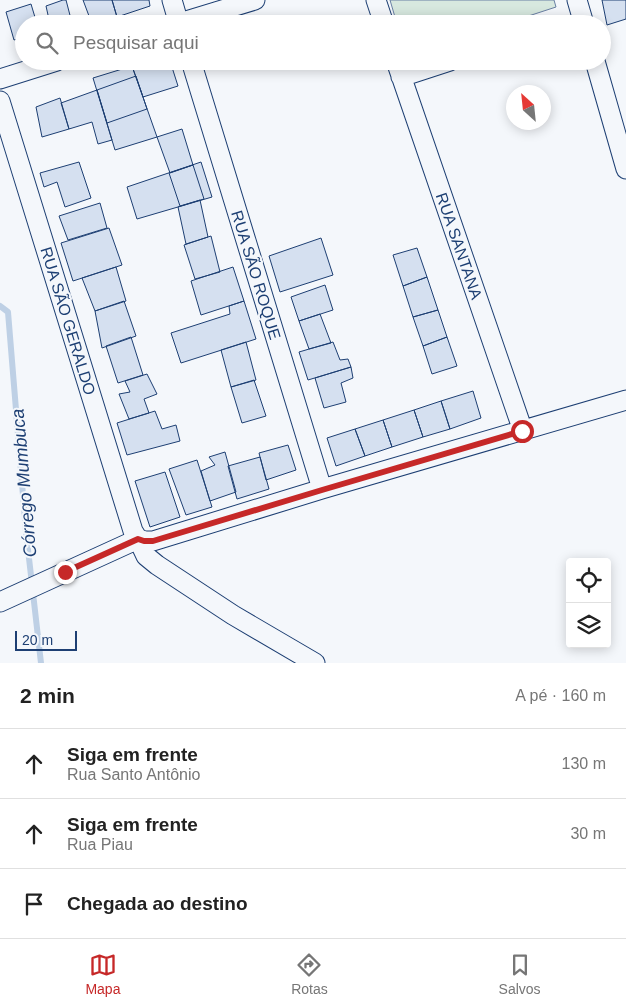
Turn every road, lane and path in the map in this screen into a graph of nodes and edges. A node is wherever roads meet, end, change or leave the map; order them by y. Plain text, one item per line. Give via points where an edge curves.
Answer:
1 (172, 0) edge
2 (255, 0) edge
3 (376, 0) edge
4 (577, 0) edge
5 (176, 15) edge
6 (205, 15) edge
7 (381, 15) edge
8 (578, 15) edge
9 (28, 70) edge
10 (194, 70) edge
11 (399, 70) edge
12 (598, 70) edge
13 (0, 79) edge
14 (0, 101) edge
15 (626, 169) edge
16 (626, 400) edge
17 (522, 431) junction
18 (322, 490) junction
19 (138, 539) junction
20 (0, 602) edge
21 (315, 663) edge

1 - 5 street
2 - 6 street
3 - 7 street
4 - 8 street
9 - 13 street
10 - 18 street, RUA SÃO ROQUE
11 - 17 street, RUA SANTANA
12 - 15 street
14 - 19 street, RUA SÃO GERALDO
16 - 17 street
17 - 18 street
18 - 19 street via 153,541
19 - 20 street
19 - 21 street, RUA SÃO GERALDO via 146,556 157,565

